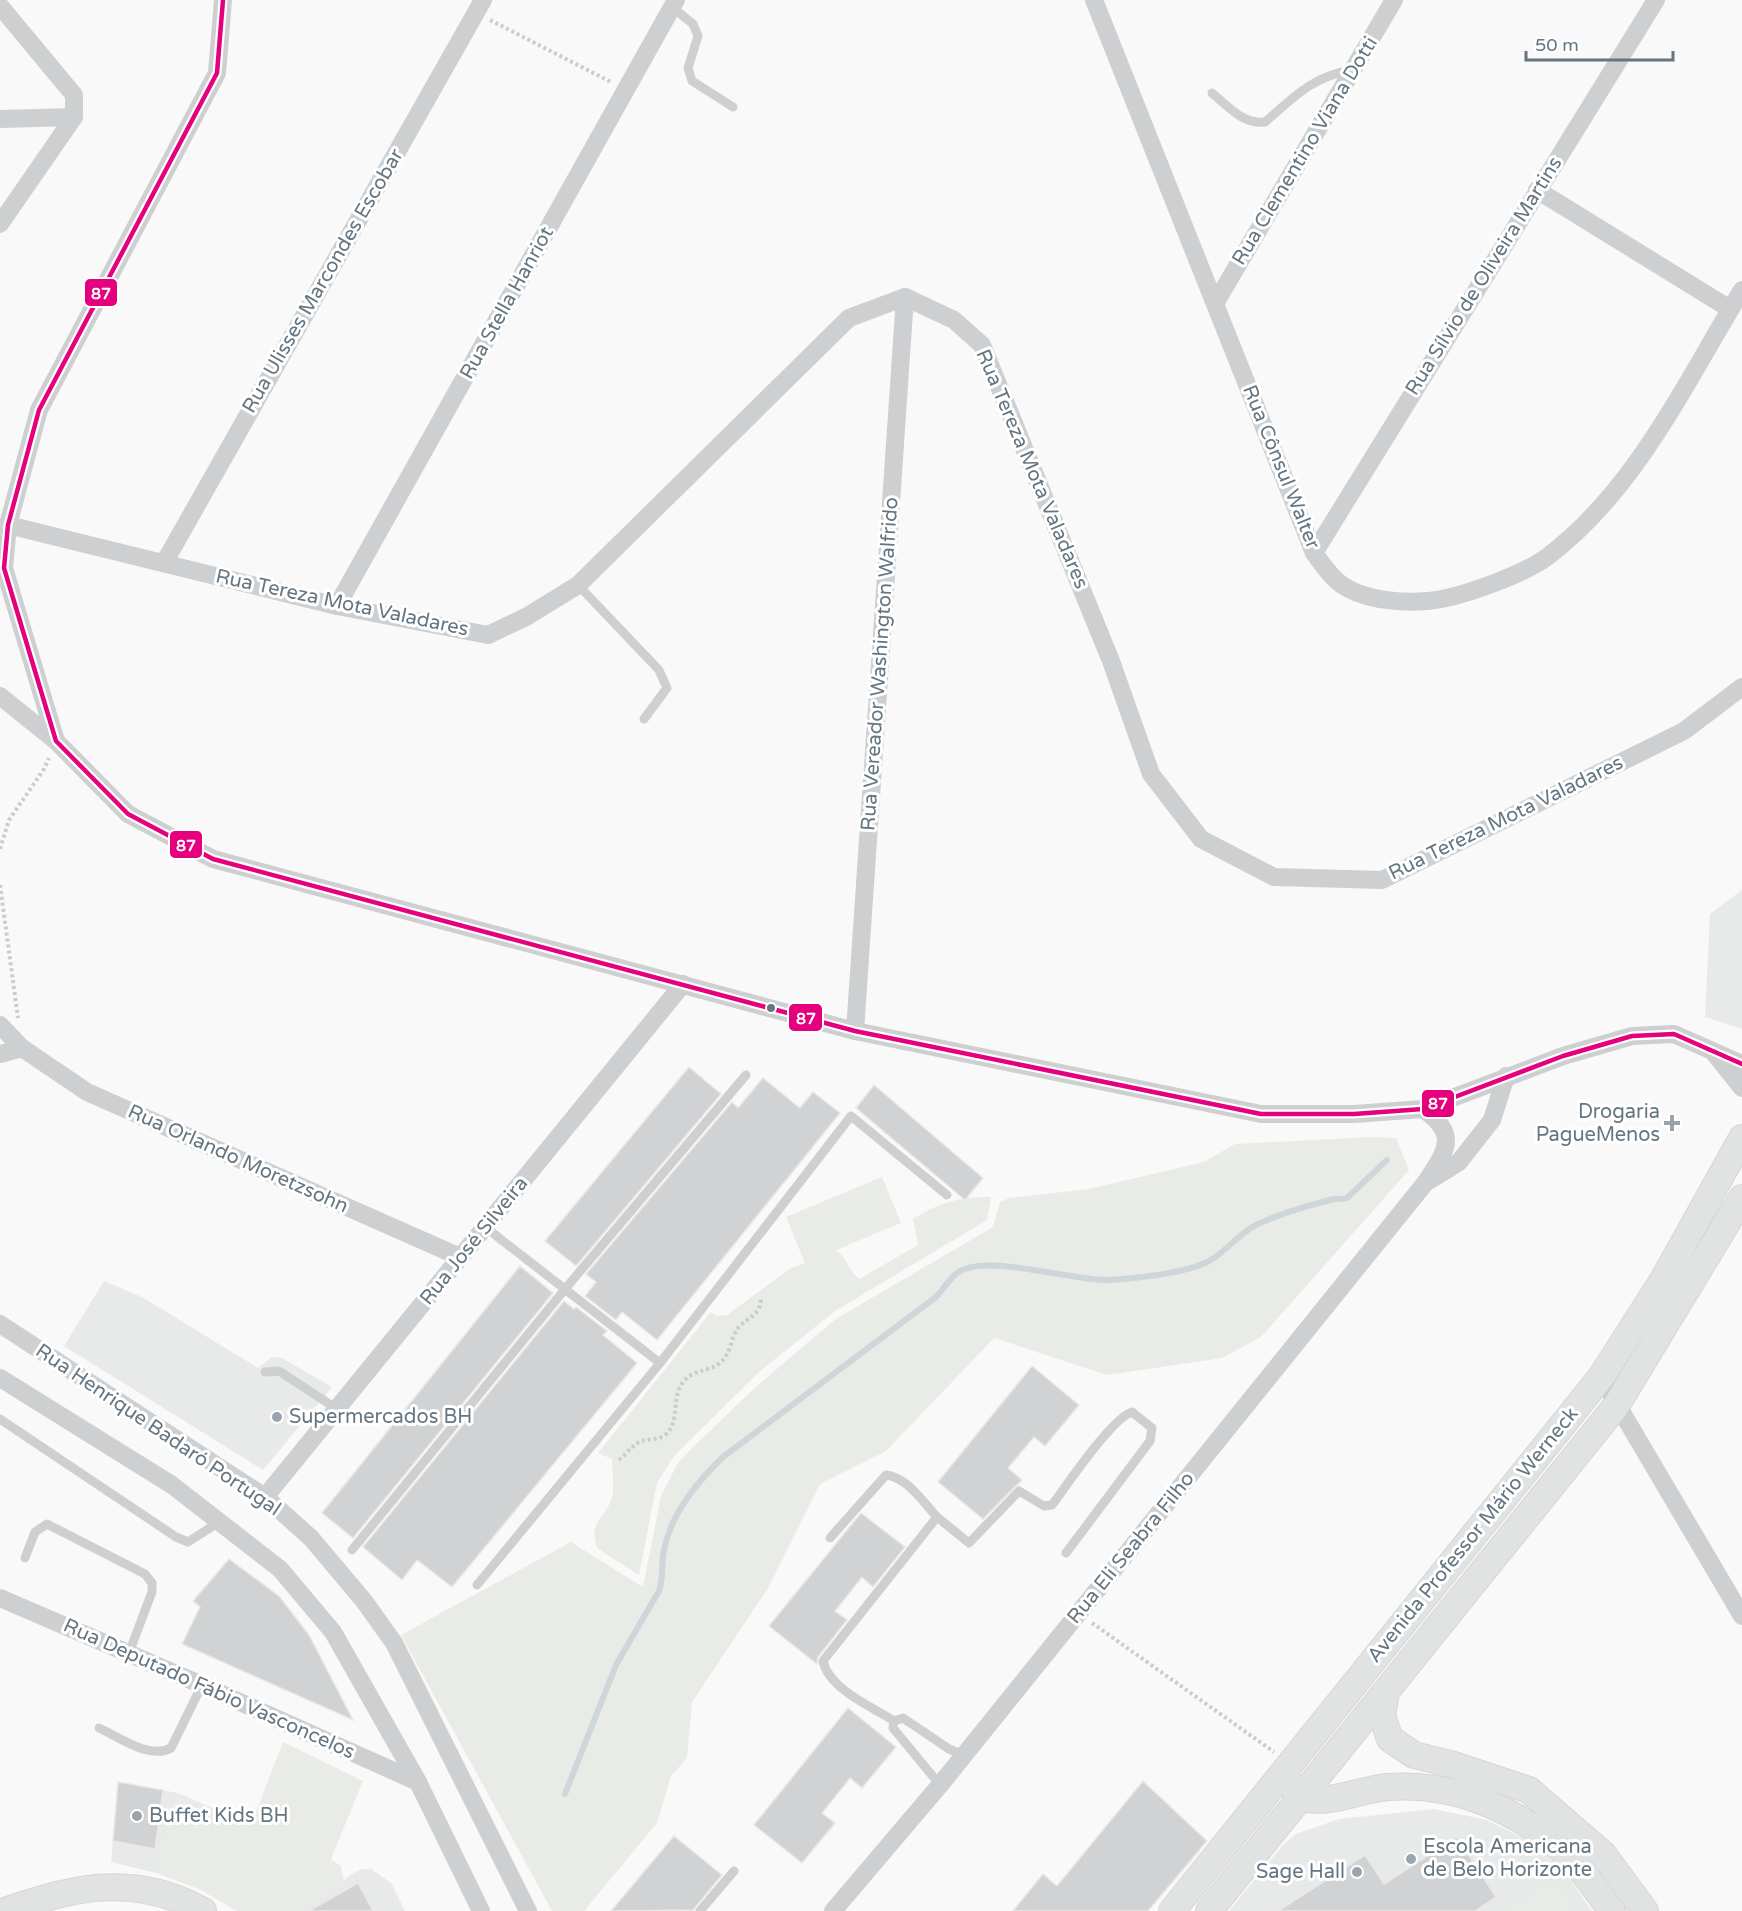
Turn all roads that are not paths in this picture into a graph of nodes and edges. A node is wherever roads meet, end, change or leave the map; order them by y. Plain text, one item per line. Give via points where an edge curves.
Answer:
1 (223, 0) edge
2 (1094, 0) edge
3 (1394, 0) edge
4 (1656, 0) edge
5 (674, 3) edge
6 (0, 6) edge
7 (480, 6) edge
8 (1352, 70) junction
9 (1212, 93) dead end
10 (733, 107) dead end
11 (74, 117) junction
12 (0, 119) edge
13 (1537, 190) junction
14 (0, 224) edge
15 (1742, 290) edge
16 (905, 297) junction
17 (1216, 302) junction
18 (1730, 309) junction
19 (8, 525) junction
20 (1314, 553) junction
21 (164, 563) junction
22 (578, 585) junction
23 (338, 606) junction
24 (1742, 687) edge
25 (0, 696) edge
26 (644, 719) dead end
27 (56, 741) junction
28 (683, 984) junction
29 (0, 1025) edge
30 (855, 1031) junction
31 (22, 1048) junction
32 (1712, 1049) junction
33 (0, 1054) edge
34 (1742, 1064) edge
35 (746, 1075) dead end
36 (1506, 1076) junction
37 (1742, 1088) edge
38 (1423, 1109) junction
39 (1742, 1138) edge
40 (1426, 1182) junction
41 (947, 1195) dead end
42 (1742, 1198) edge
43 (485, 1227) junction
44 (460, 1257) junction
45 (565, 1289) junction
46 (0, 1324) edge
47 (660, 1363) junction
48 (265, 1372) dead end
49 (1601, 1377) junction
50 (0, 1378) edge
51 (1616, 1406) junction
52 (337, 1409) junction
53 (0, 1419) edge
54 (264, 1497) junction
55 (937, 1516) junction
56 (219, 1522) junction
57 (830, 1538) dead end
58 (352, 1550) dead end
59 (1066, 1552) dead end
60 (25, 1558) dead end
61 (477, 1585) dead end
62 (0, 1598) edge
63 (1742, 1616) edge
64 (129, 1653) junction
65 (202, 1684) junction
66 (1386, 1692) junction
67 (894, 1721) junction
68 (99, 1728) dead end
69 (964, 1755) junction
70 (1289, 1763) junction
71 (418, 1782) junction
72 (940, 1785) junction
73 (1299, 1798) junction
74 (734, 1871) dead end
75 (1220, 1905) edge
76 (6, 1911) edge
77 (203, 1911) edge
78 (481, 1911) edge
79 (528, 1911) edge
80 (700, 1911) edge
81 (833, 1911) edge
82 (1172, 1911) edge
83 (1612, 1911) edge
84 (1645, 1911) edge

1 - 19 street via 217,73 39,410
2 - 17 street, Rua Cônsul Walter
3 - 8 street, Rua Clementino Viana Dotti
4 - 13 street, Rua Sílvio de Oliveira Martins
5 - 10 lane via 693,24 698,36 688,68 692,81
5 - 23 street, Rua Stella Hanriot
6 - 11 street via 74,95
7 - 21 street, Rua Ulisses Marcondes Escobar
8 - 9 lane via 1314,81 1265,122 1245,120
8 - 17 street, Rua Clementino Viana Dotti
11 - 12 street
11 - 14 street
13 - 18 street
13 - 20 street, Rua Sílvio de Oliveira Martins
15 - 18 street, Rua Cônsul Walter
16 - 22 street, Rua Tereza Mota Valadares via 849,318
16 - 24 street, Rua Tereza Mota Valadares via 954,320 981,345 1112,661 1151,774 1201,839 1274,877 1382,879 1684,731
16 - 30 street, Rua Vereador Washington Walfrido
17 - 20 street, Rua Cônsul Walter
18 - 20 street, Rua Cônsul Walter via 1637,462 1596,515 1545,558 1486,586 1419,603 1376,599 1338,582
19 - 21 street, Rua Tereza Mota Valadares
19 - 27 street via 4,568
21 - 23 street, Rua Tereza Mota Valadares
22 - 23 street, Rua Tereza Mota Valadares via 526,618 488,635
22 - 26 lane via 659,670 666,688
25 - 27 street
27 - 28 street via 128,814 213,859
28 - 30 street
28 - 43 street, Rua José Silveira
29 - 31 street, Rua Orlando Moretzsohn
30 - 38 street via 1261,1114
31 - 33 street
31 - 44 street, Rua Orlando Moretzsohn via 87,1092
32 - 34 street
32 - 36 street via 1674,1034 1632,1035
32 - 37 street
35 - 45 lane
36 - 38 street
36 - 40 street, Rua Eli Seabra Filho via 1492,1120 1459,1162
38 - 40 street, Rua Eli Seabra Filho via 1441,1122 1447,1137 1442,1157
39 - 49 main road, Avenida Professor Mário Werneck via 1663,1280
40 - 69 street, Rua Eli Seabra Filho
41 - 47 lane via 851,1116
42 - 51 main road, Avenida Professor Mário Werneck
43 - 44 street, Rua José Silveira
43 - 45 lane
44 - 52 street, Rua José Silveira
45 - 47 lane
45 - 58 lane
46 - 54 street, Rua Henrique Badaró Portugal
47 - 61 lane
48 - 52 lane via 279,1371
49 - 51 street
49 - 70 main road, Avenida Professor Mário Werneck
50 - 56 street, Rua Henrique Badaró Portugal via 172,1485
51 - 63 street
51 - 66 main road, Avenida Professor Mário Werneck
52 - 54 street, Rua José Silveira
53 - 56 lane via 176,1537 188,1542
54 - 79 street, Rua Henrique Badaró Portugal via 311,1538 394,1643
55 - 57 lane via 904,1482 886,1475
55 - 59 lane via 969,1543 1019,1491 1044,1506 1052,1505 1112,1427 1132,1412 1152,1428 1150,1441
55 - 67 lane via 823,1661 825,1670 841,1687
56 - 71 street, Rua Henrique Badaró Portugal via 280,1569 333,1632
60 - 64 lane via 35,1532 47,1524 144,1574 152,1583 152,1592
62 - 64 street, Rua Deputado Fábio Vasconcelos
64 - 65 street, Rua Deputado Fábio Vasconcelos
65 - 68 lane via 171,1748 162,1753
65 - 71 street, Rua Deputado Fábio Vasconcelos
66 - 73 main road, Avenida Professor Mário Werneck
66 - 84 main road via 1382,1716 1390,1740 1414,1755 1529,1790 1603,1854
67 - 69 lane via 903,1718
67 - 72 lane via 893,1728
69 - 72 street, Rua Eli Seabra Filho
70 - 73 main road via 1294,1792
70 - 82 main road, Avenida Professor Mário Werneck
71 - 78 street, Rua Henrique Badaró Portugal
72 - 81 street, Rua Eli Seabra Filho
73 - 75 main road, Avenida Professor Mário Werneck
73 - 83 main road via 1317,1802 1387,1787 1437,1788 1482,1799 1524,1822 1576,1864
74 - 80 lane
76 - 77 main road via 54,1894 102,1886 166,1894

